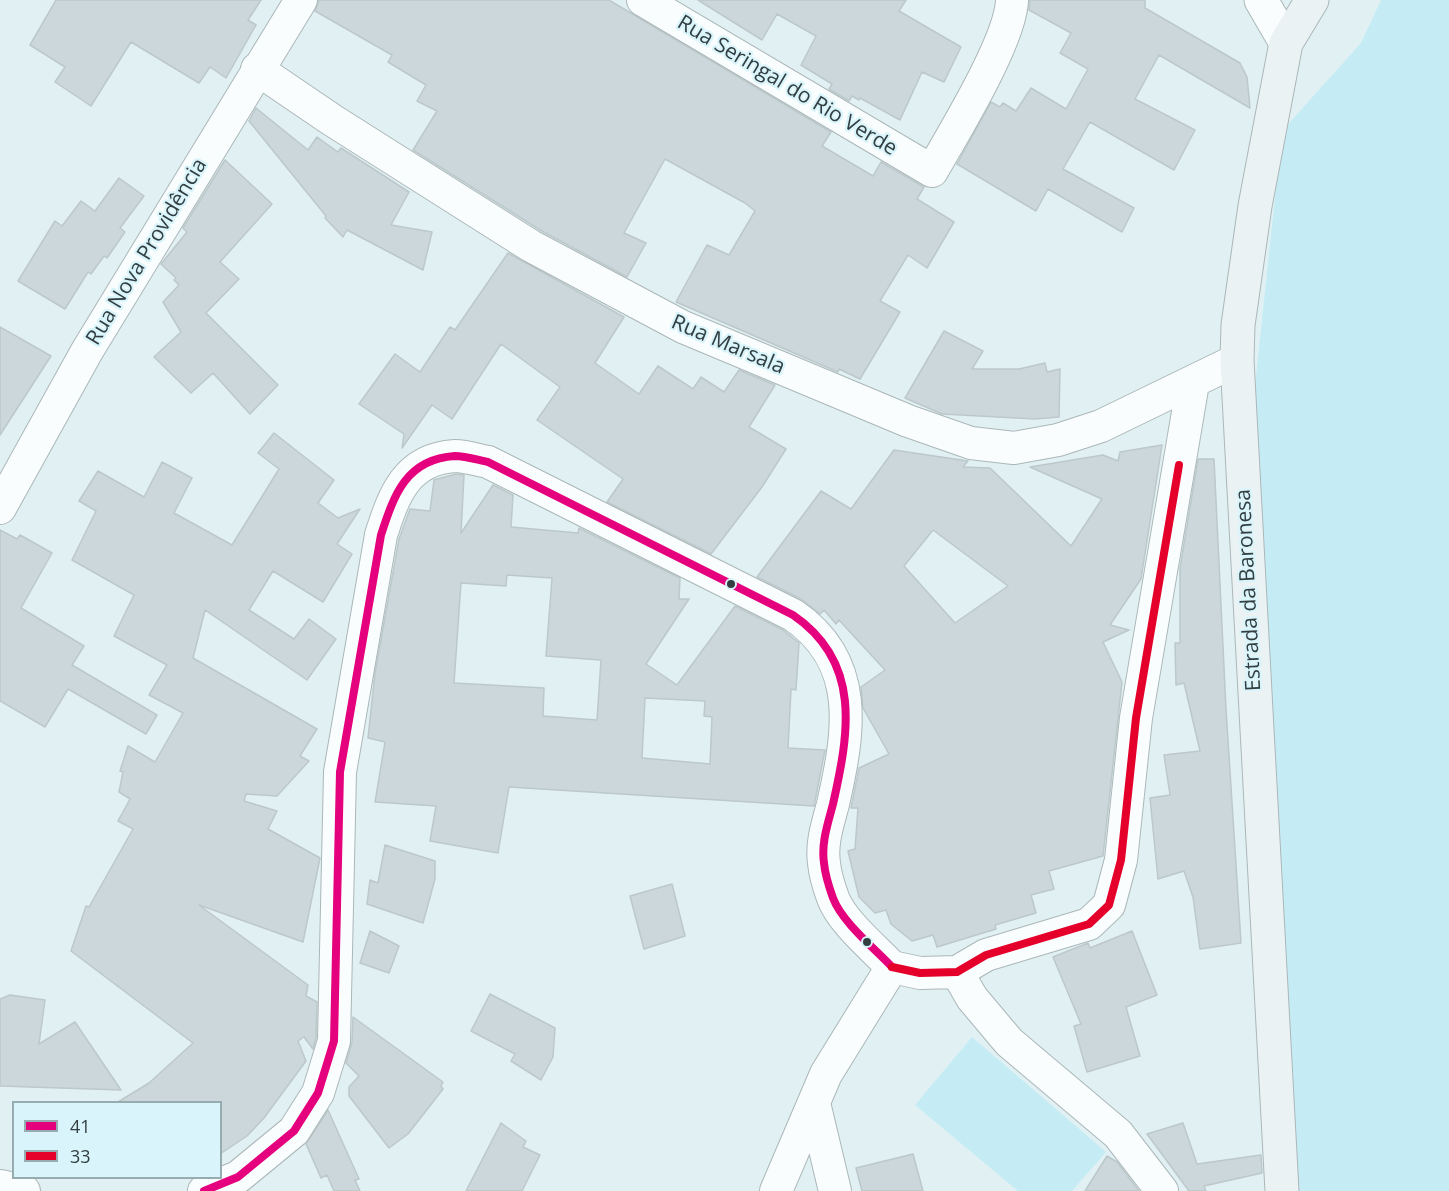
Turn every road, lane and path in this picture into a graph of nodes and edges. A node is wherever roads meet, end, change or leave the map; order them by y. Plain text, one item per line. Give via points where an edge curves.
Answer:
1 (301, 0) edge
2 (643, 0) edge
3 (1012, 0) edge
4 (1312, 0) edge
5 (1266, 3) edge
6 (1286, 43) junction
7 (257, 69) junction
8 (1237, 360) junction
9 (1193, 383) junction
10 (0, 508) edge
11 (892, 967) junction
12 (957, 972) junction
13 (814, 1103) junction
14 (0, 1186) edge
15 (24, 1191) edge
16 (204, 1191) edge
17 (776, 1191) edge
18 (836, 1191) edge
19 (1162, 1191) edge
20 (1282, 1191) edge

1 - 7 street, Rua Nova Providência
2 - 3 street, Rua Seringal do Rio Verde via 932,171 992,60 1010,19
4 - 6 main road, Estrada da Baronesa
5 - 6 street
6 - 8 main road, Estrada da Baronesa via 1255,206 1238,325
7 - 9 street, Rua Marsala via 531,246 683,327 908,421 971,442 1014,448 1058,440 1101,426
7 - 10 street, Rua Nova Providência via 87,351
8 - 9 street, Rua Marsala
8 - 20 main road, Estrada da Baronesa
9 - 12 street via 1136,718 1121,860 1109,905 1089,924 986,955
11 - 12 street via 920,973
11 - 13 street via 826,1074
11 - 16 street via 856,932 834,900 824,862 825,836 847,736 846,699 827,646 811,627 488,462 456,456 424,464 408,475 392,502 381,535 340,772 334,1041 318,1093 294,1131 238,1178
12 - 19 street via 972,998 1009,1042 1118,1134
13 - 17 street
13 - 18 street
14 - 15 street

